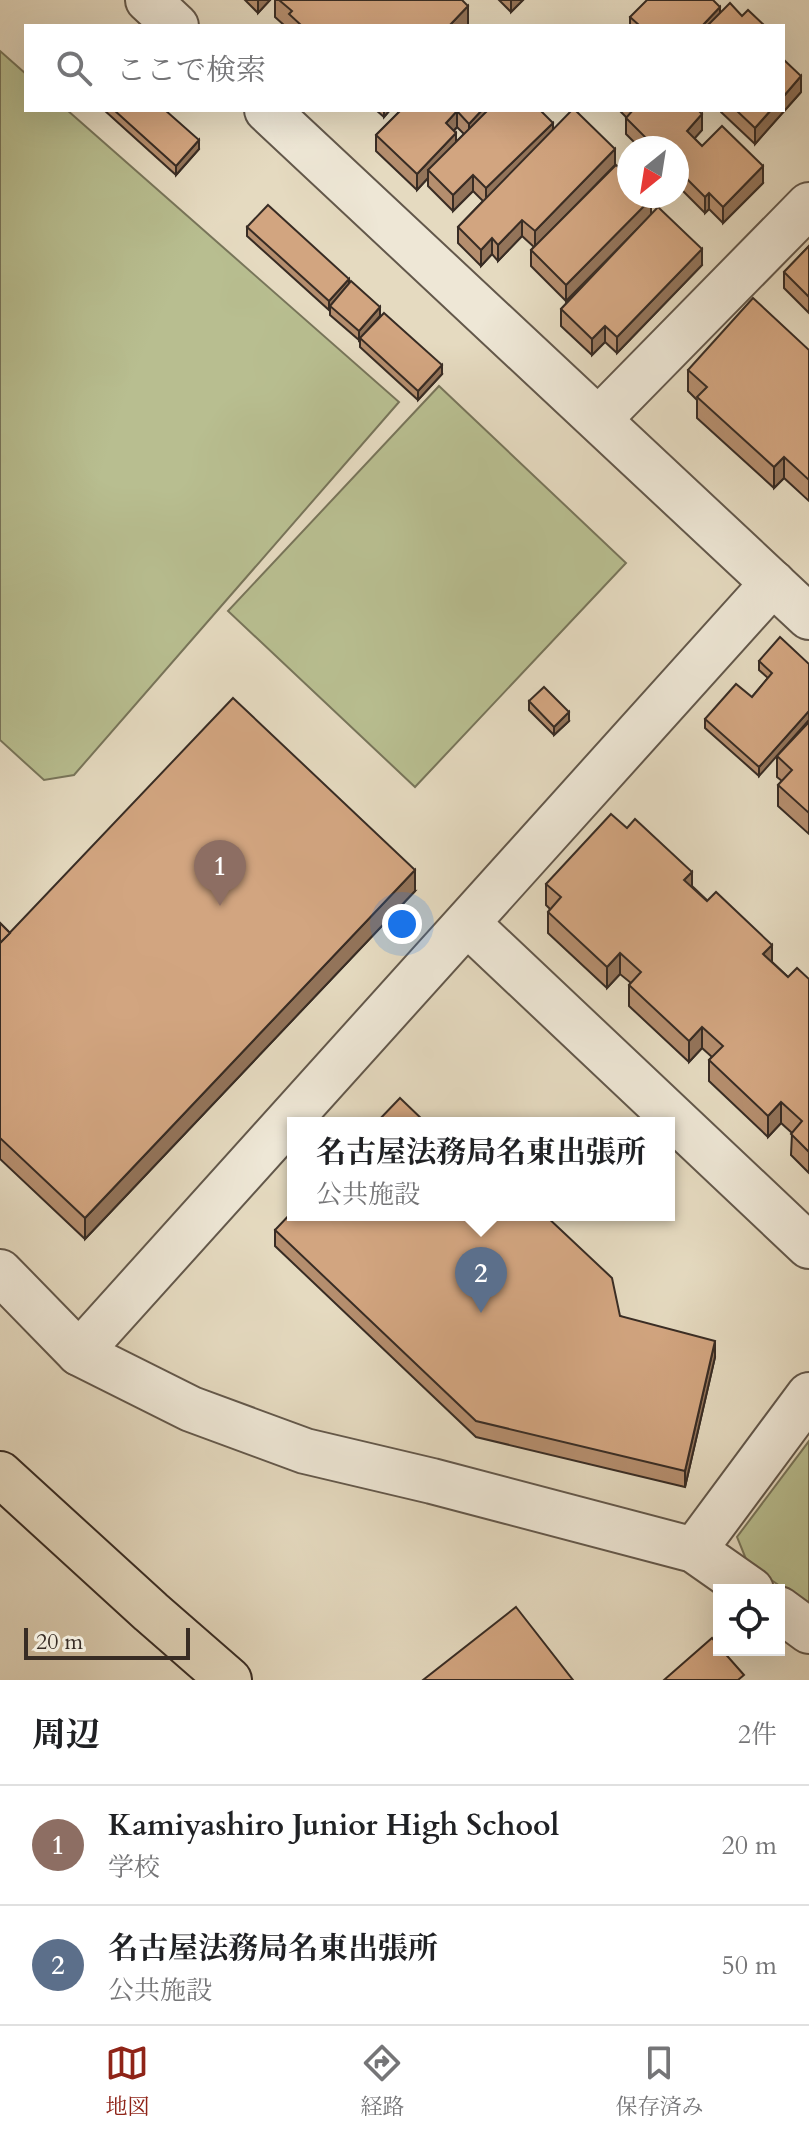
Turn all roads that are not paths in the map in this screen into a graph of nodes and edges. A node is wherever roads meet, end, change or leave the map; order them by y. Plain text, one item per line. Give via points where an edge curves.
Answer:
1 (148, 0) edge
2 (174, 24) edge
3 (269, 112) edge
4 (809, 205) edge
5 (599, 419) junction
6 (773, 583) junction
7 (809, 617) edge
8 (468, 924) junction
9 (293, 1117) edge
10 (672, 1117) edge
11 (675, 1119) edge
12 (287, 1124) edge
13 (809, 1246) edge
14 (0, 1272) edge
15 (79, 1353) junction
16 (809, 1395) edge
17 (0, 1474) edge
18 (694, 1550) junction
19 (742, 1584) edge
20 (785, 1613) edge
21 (809, 1631) edge
22 (229, 1680) edge

1 - 2 street
3 - 5 street
4 - 5 street
5 - 6 street
6 - 7 street
6 - 8 street
8 - 9 street
8 - 10 street
11 - 13 street
12 - 15 street
14 - 15 street
15 - 18 street via 191,1409 305,1451
16 - 18 street
17 - 22 highway
18 - 19 street
20 - 21 street

